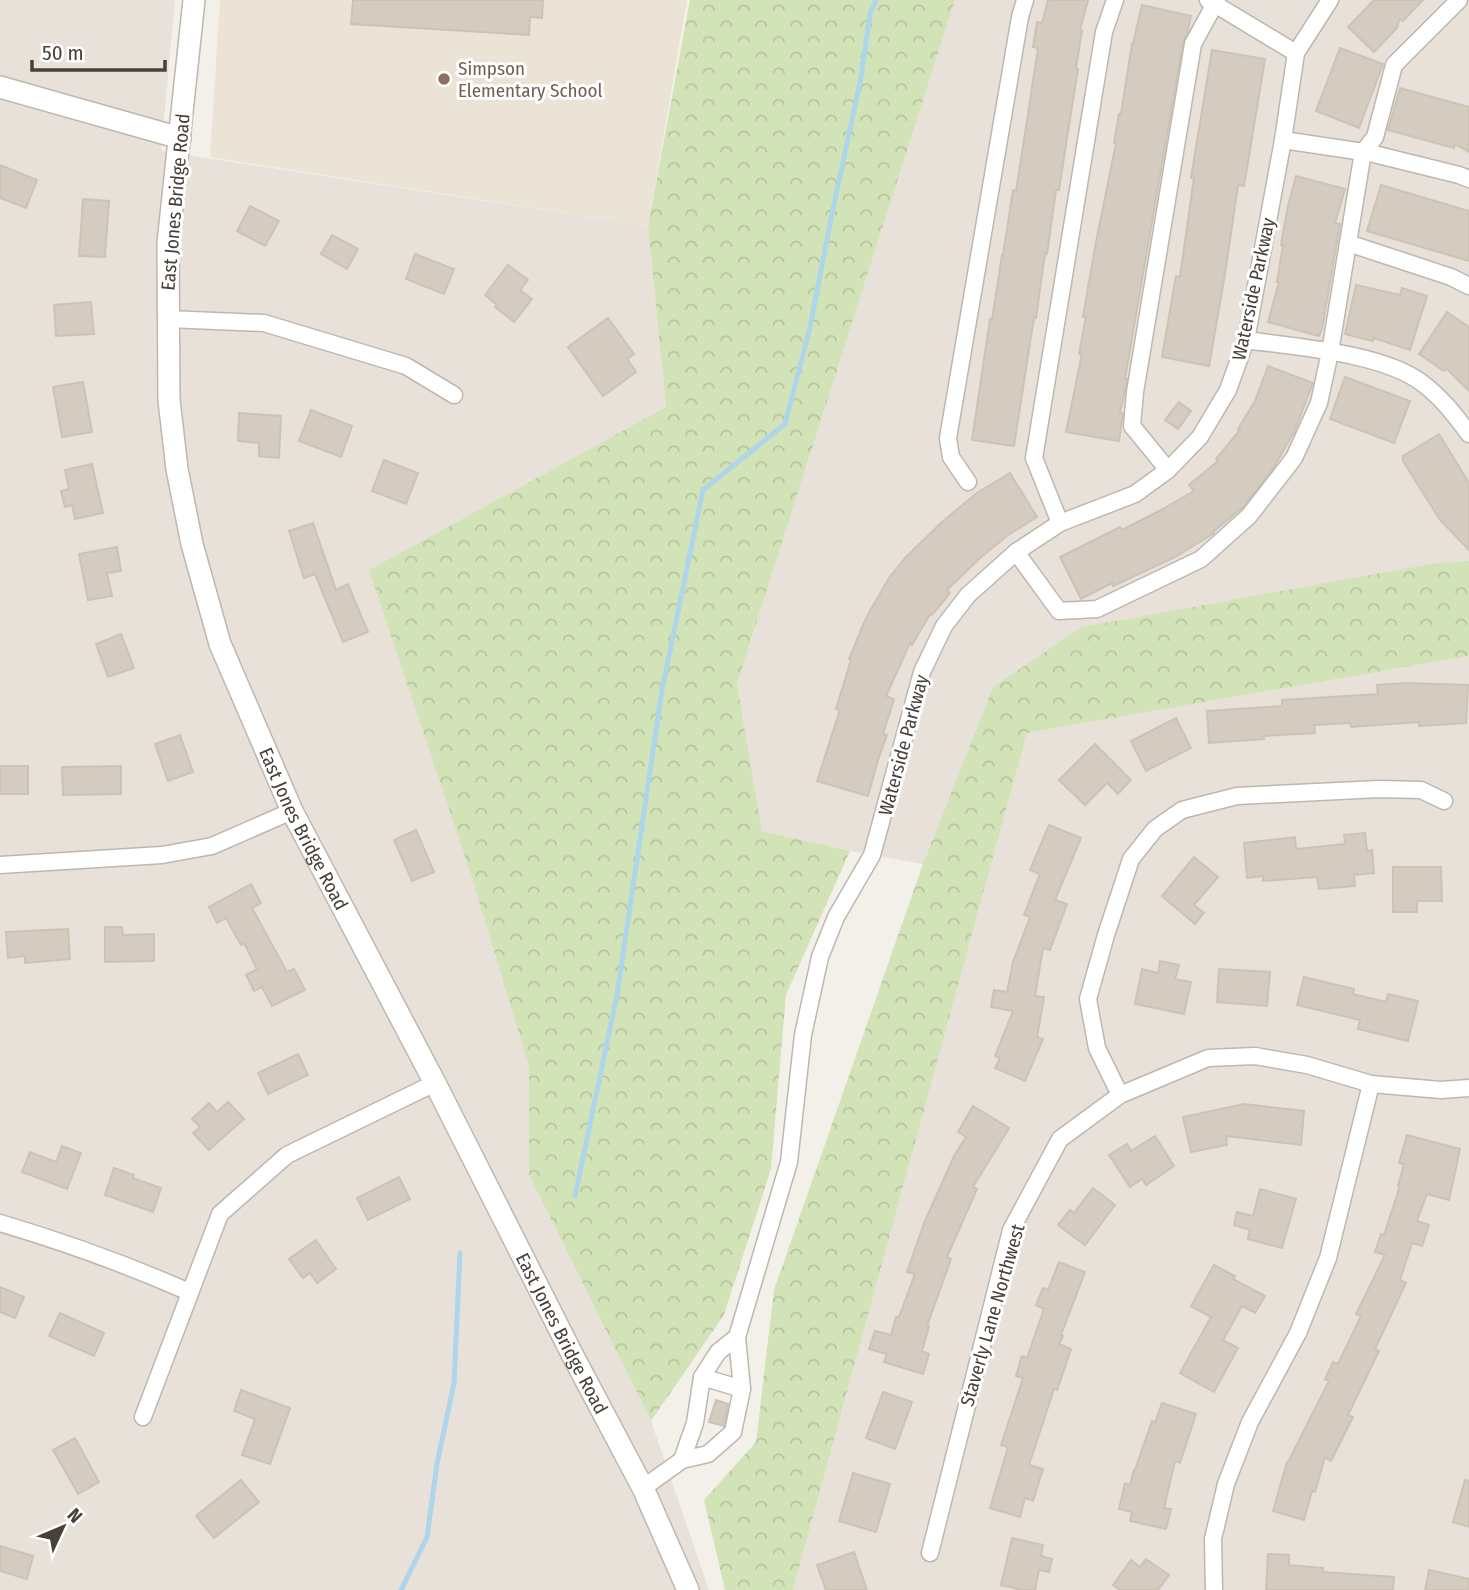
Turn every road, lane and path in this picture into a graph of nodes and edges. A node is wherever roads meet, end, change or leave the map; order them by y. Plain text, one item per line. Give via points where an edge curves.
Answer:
1 (194, 0) edge
2 (1025, 0) edge
3 (1115, 0) edge
4 (1330, 0) edge
5 (1459, 0) edge
6 (1213, 1) edge
7 (1296, 53) junction
8 (0, 87) edge
9 (180, 138) junction
10 (1283, 140) junction
11 (1363, 152) junction
12 (1469, 179) edge
13 (1348, 243) junction
14 (1469, 286) edge
15 (167, 319) junction
16 (1246, 340) junction
17 (1330, 352) junction
18 (454, 395) dead end
19 (1469, 434) edge
20 (1168, 470) junction
21 (968, 482) dead end
22 (1060, 523) junction
23 (1016, 552) junction
24 (1444, 801) dead end
25 (292, 811) junction
26 (0, 866) edge
27 (435, 1083) junction
28 (1371, 1084) junction
29 (1469, 1088) edge
30 (1120, 1095) junction
31 (0, 1223) edge
32 (189, 1292) junction
33 (737, 1337) junction
34 (702, 1377) junction
35 (742, 1389) junction
36 (143, 1417) dead end
37 (682, 1460) junction
38 (643, 1488) junction
39 (930, 1553) dead end
40 (688, 1590) edge
41 (1214, 1590) edge

1 - 9 street, East Jones Bridge Road
2 - 21 street via 948,438 951,457
3 - 22 street via 1104,32 1034,458
4 - 7 street, Waterside Parkway
5 - 11 street via 1394,65 1375,137
6 - 7 street
6 - 20 street via 1194,44 1135,392 1132,426
7 - 10 street, Waterside Parkway
8 - 9 street
9 - 15 street, East Jones Bridge Road via 168,243
10 - 11 street
10 - 16 street, Waterside Parkway
11 - 12 street
11 - 13 street
13 - 14 street
13 - 17 street
15 - 18 street via 264,323 406,366
15 - 25 street, East Jones Bridge Road via 170,411 192,544 220,644
16 - 17 street
16 - 20 street, Waterside Parkway via 1228,390 1200,437
17 - 19 street via 1385,364 1420,381 1452,410
17 - 23 street via 1319,403 1294,458 1249,516 1200,559 1097,609 1059,611
20 - 22 street, Waterside Parkway via 1135,494
22 - 23 street, Waterside Parkway
23 - 33 street, Waterside Parkway via 968,595 944,626 927,661 872,855 836,916 820,957 803,1035 789,1162
24 - 30 street via 1421,790 1237,796 1182,810 1155,829 1131,859 1088,999 1097,1048
25 - 26 street via 212,846 162,855
25 - 27 street, East Jones Bridge Road
27 - 32 street via 288,1155 220,1214
27 - 38 street, East Jones Bridge Road
28 - 29 street, Staverly Lane Northwest
28 - 30 street, Staverly Lane Northwest via 1255,1056 1208,1058
28 - 41 street via 1328,1258 1298,1333 1250,1422 1226,1484 1213,1539
30 - 39 street, Staverly Lane Northwest via 1060,1139 1011,1230
31 - 32 street
32 - 36 street
33 - 34 street, Waterside Parkway via 718,1353
33 - 35 street, Waterside Parkway
34 - 35 street
34 - 37 street, Waterside Parkway via 695,1423
35 - 37 street, Waterside Parkway via 733,1432 708,1454
37 - 38 street, Waterside Parkway
38 - 40 street, East Jones Bridge Road

